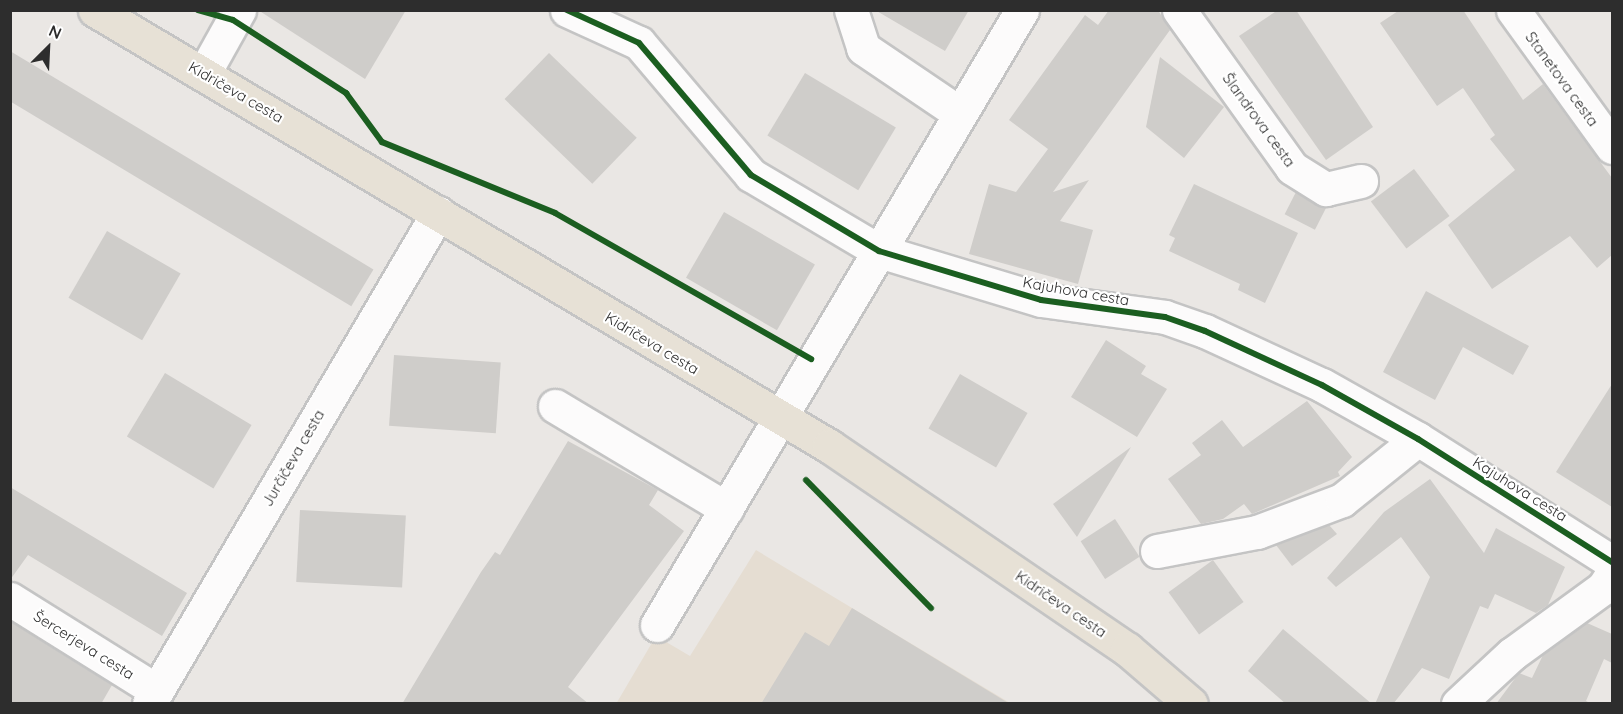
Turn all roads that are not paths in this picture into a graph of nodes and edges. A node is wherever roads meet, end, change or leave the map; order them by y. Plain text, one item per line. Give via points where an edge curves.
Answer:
1 (95, 10) edge
2 (239, 10) edge
3 (567, 10) edge
4 (851, 10) edge
5 (1022, 10) edge
6 (1179, 10) edge
7 (1513, 10) edge
8 (204, 73) junction
9 (959, 112) junction
10 (1612, 147) edge
11 (1361, 181) dead end
12 (438, 213) junction
13 (879, 251) junction
14 (555, 406) dead end
15 (779, 419) junction
16 (1418, 439) junction
17 (727, 509) junction
18 (1157, 551) dead end
19 (1612, 562) edge
20 (1612, 574) edge
21 (10, 599) edge
22 (657, 625) dead end
23 (153, 697) edge
24 (1191, 704) edge
25 (1458, 704) edge

1 - 8 main road, Kidričeva cesta
2 - 8 street
3 - 13 street, Kajuhova cesta via 639,43 751,175
4 - 9 street via 863,48
5 - 9 street
6 - 11 street, Šlandrova cesta via 1292,168 1326,189
7 - 10 street, Stanetova cesta
8 - 12 main road, Kidričeva cesta
9 - 13 street
12 - 15 main road, Kidričeva cesta
12 - 23 street, Jurčičeva cesta
13 - 15 street
13 - 16 street, Kajuhova cesta via 1041,300 1165,317 1205,331 1322,386
14 - 17 street
15 - 17 street
15 - 24 main road, Kidričeva cesta via 829,446 1127,649
16 - 18 street via 1342,500 1257,532
16 - 19 street, Kajuhova cesta
17 - 22 street
20 - 25 street via 1603,588 1512,654
21 - 23 street, Šercerjeva cesta

